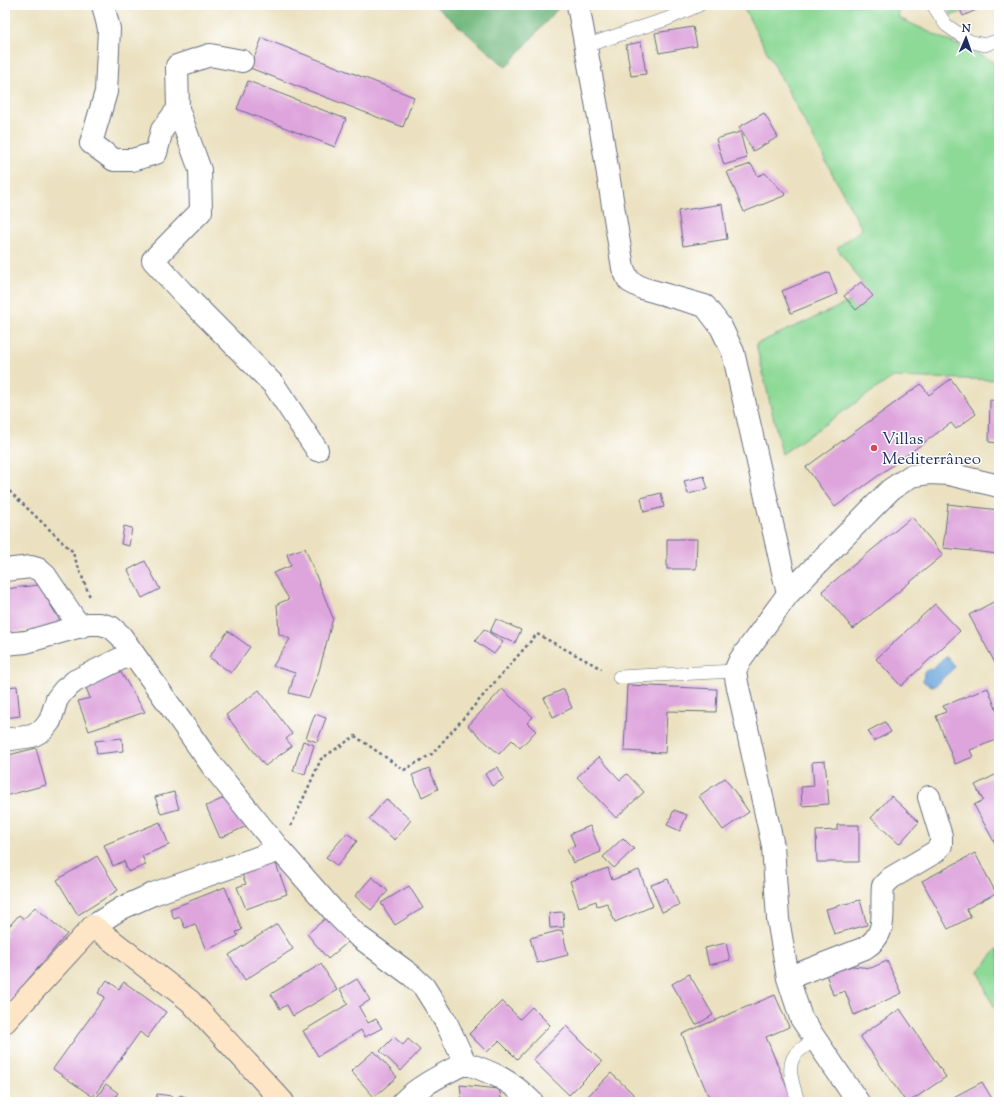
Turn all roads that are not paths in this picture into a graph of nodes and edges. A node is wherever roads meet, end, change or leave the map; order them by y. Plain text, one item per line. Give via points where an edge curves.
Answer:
1 (103, 5) edge
2 (578, 5) edge
3 (699, 5) edge
4 (933, 5) edge
5 (996, 41) dead end
6 (585, 46) junction
7 (242, 61) dead end
8 (178, 109) junction
9 (317, 450) dead end
10 (999, 486) edge
11 (5, 570) edge
12 (788, 594) junction
13 (90, 625) junction
14 (5, 644) edge
15 (134, 656) junction
16 (735, 671) junction
17 (619, 677) road end
18 (5, 740) edge
19 (929, 797) dead end
20 (280, 850) junction
21 (93, 926) junction
22 (788, 978) junction
23 (5, 1022) edge
24 (815, 1039) junction
25 (465, 1063) junction
26 (283, 1102) edge
27 (403, 1102) edge
28 (532, 1102) edge
29 (798, 1102) edge
30 (858, 1102) edge

1 - 8 street via 109,29 106,92 91,143 114,160 132,160 156,153 162,130
2 - 6 street
3 - 6 lane via 667,19
4 - 5 lane via 946,25 970,41 985,45
6 - 12 street via 623,268 629,281 642,288 705,306 721,327 733,352
7 - 8 street via 210,55 177,66
8 - 9 street via 200,170 201,211 153,260 274,385
10 - 12 street via 949,474 911,476 890,490
11 - 13 street via 31,567 38,569
12 - 16 street via 740,660
13 - 14 street via 26,642
13 - 15 street via 111,627 121,636
15 - 18 street via 122,658 75,681 58,699 50,721 43,730 32,736
15 - 20 street via 214,767
16 - 17 lane
16 - 22 street via 773,846 778,919
19 - 22 street via 941,836 941,845 936,852 891,878 883,886 882,928 878,938 865,948
20 - 21 street via 153,894 122,908
20 - 25 street via 337,916 358,936 424,987 446,1022
21 - 23 street
21 - 26 street via 190,1001
22 - 24 street via 801,1018
24 - 29 lane via 795,1056 791,1064
24 - 30 street
25 - 27 street via 426,1084
25 - 28 street via 491,1071 518,1087

